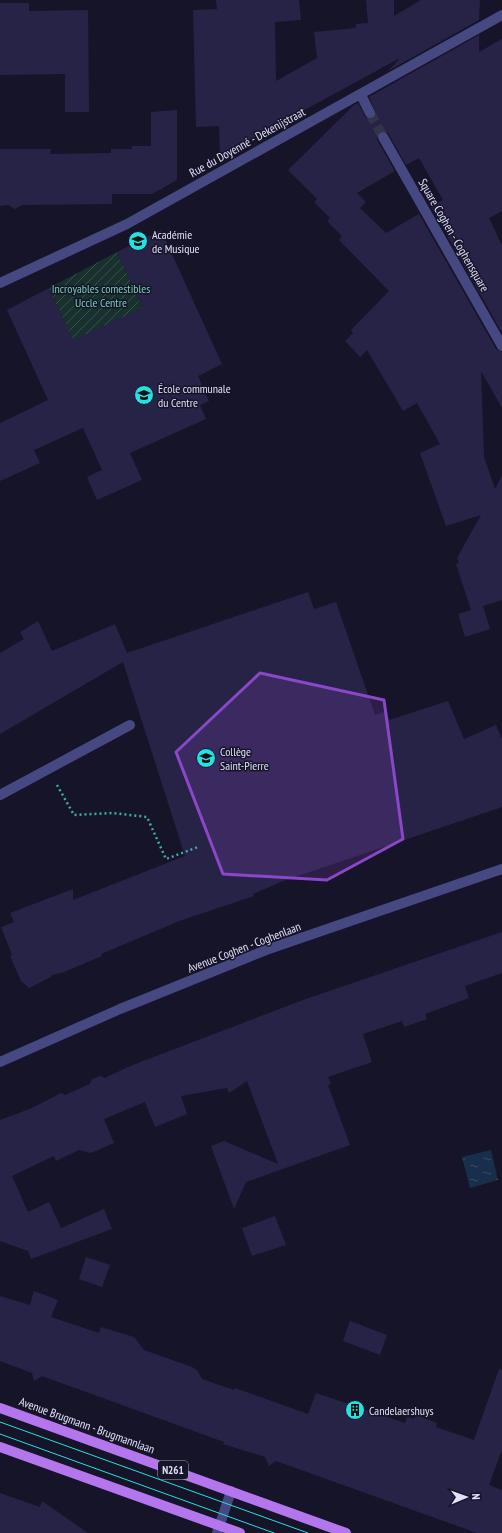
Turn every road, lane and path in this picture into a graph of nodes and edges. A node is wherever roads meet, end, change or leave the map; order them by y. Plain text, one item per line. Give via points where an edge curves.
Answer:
1 (502, 16) edge
2 (361, 95) junction
3 (370, 113) tunnel mouth
4 (384, 137) tunnel mouth
5 (0, 283) edge
6 (502, 346) edge
7 (130, 725) dead end
8 (48, 769) junction
9 (0, 795) edge
10 (198, 847) dead end
11 (502, 870) edge
12 (0, 1062) edge
13 (0, 1408) edge
14 (0, 1447) edge
15 (231, 1491) junction
16 (218, 1529) edge
17 (240, 1533) edge
18 (346, 1533) edge

1 - 2 street, Rue du Doyenné - Dekenijstraat
2 - 3 street
2 - 5 street, Rue du Doyenné - Dekenijstraat via 126,224
4 - 6 street, Square Coghen - Coghensquare
7 - 8 street
8 - 9 street
8 - 10 path via 74,815 113,813 147,817 166,859
11 - 12 street, Avenue Coghen - Coghenlaan via 266,950
13 - 15 main road, Avenue Brugmann - Brugmannlaan / N261
14 - 16 main road
15 - 16 street
15 - 18 main road, Avenue Brugmann - Brugmannlaan / N261
16 - 17 main road

